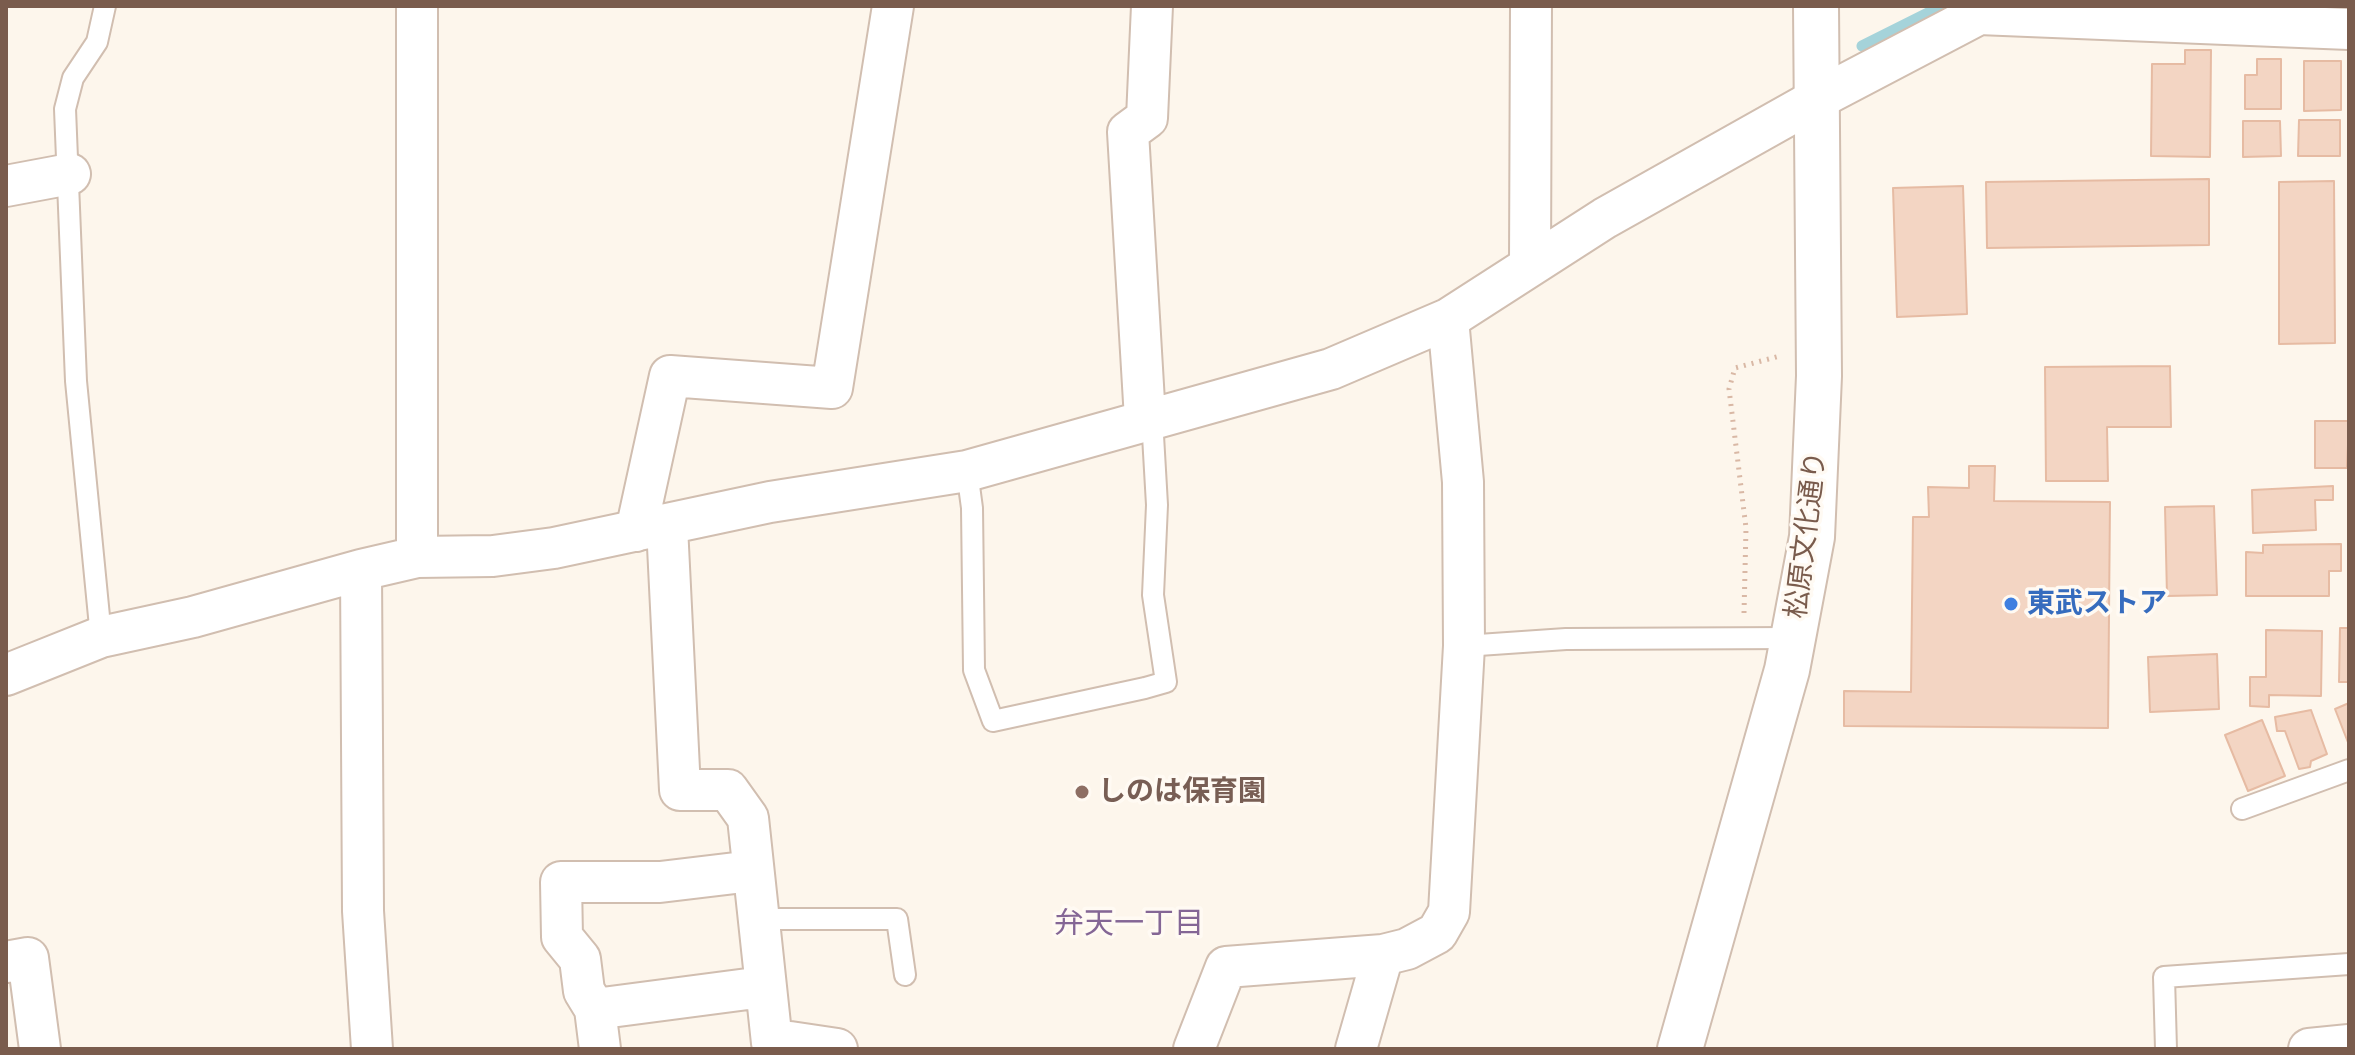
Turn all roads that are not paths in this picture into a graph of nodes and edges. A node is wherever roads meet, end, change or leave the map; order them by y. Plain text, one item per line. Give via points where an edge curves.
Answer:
1 (105, 6) edge
2 (417, 6) edge
3 (893, 6) edge
4 (1152, 6) edge
5 (1531, 6) edge
6 (1816, 6) edge
7 (1980, 9) edge
8 (2338, 21) edge
9 (1817, 99) junction
10 (70, 174) junction
11 (6, 186) edge
12 (1530, 263) junction
13 (1448, 319) junction
14 (1149, 419) junction
15 (967, 471) junction
16 (652, 528) junction
17 (417, 557) junction
18 (361, 570) junction
19 (101, 637) junction
20 (1794, 638) junction
21 (1464, 646) junction
22 (6, 675) edge
23 (2349, 770) edge
24 (2242, 809) dead end
25 (752, 871) junction
26 (760, 919) junction
27 (1383, 955) junction
28 (6, 962) edge
29 (2349, 964) edge
30 (905, 975) dead end
31 (763, 987) junction
32 (595, 1009) junction
33 (2349, 1045) edge
34 (40, 1049) edge
35 (372, 1049) edge
36 (600, 1049) edge
37 (837, 1049) edge
38 (1194, 1049) edge
39 (1356, 1049) edge
40 (1680, 1049) edge
41 (2166, 1049) edge
42 (2309, 1049) edge

1 - 10 lane via 97,42 73,78 65,109
2 - 17 street
3 - 16 street via 832,388 670,376
4 - 14 street via 1147,118 1128,132
5 - 12 street
6 - 9 street, 松原文化通り
7 - 8 street
7 - 9 street
9 - 12 street
9 - 20 street, 松原文化通り via 1819,453 1812,537
10 - 11 street
10 - 19 lane via 76,381
12 - 13 street
13 - 14 street via 1331,369
13 - 21 street via 1463,482
14 - 15 street
14 - 15 lane via 1157,505 1153,595 1166,682 1145,688 993,721 974,670
15 - 16 street via 770,502
16 - 17 street via 493,556
16 - 25 street via 680,790 728,790 748,818
17 - 18 street
18 - 19 street
18 - 35 street via 363,911
19 - 22 street
20 - 21 lane via 1566,639
20 - 40 street, 松原文化通り
21 - 27 street via 1449,912 1437,933
23 - 24 lane
25 - 26 street
25 - 32 street via 660,882 561,882 562,937 580,959 584,991
26 - 30 lane via 897,919
26 - 31 street
27 - 38 street via 1226,967
27 - 39 street
28 - 34 street via 28,958
29 - 41 lane via 2164,977
31 - 32 street
31 - 37 street via 772,1043
32 - 36 street
33 - 42 street

